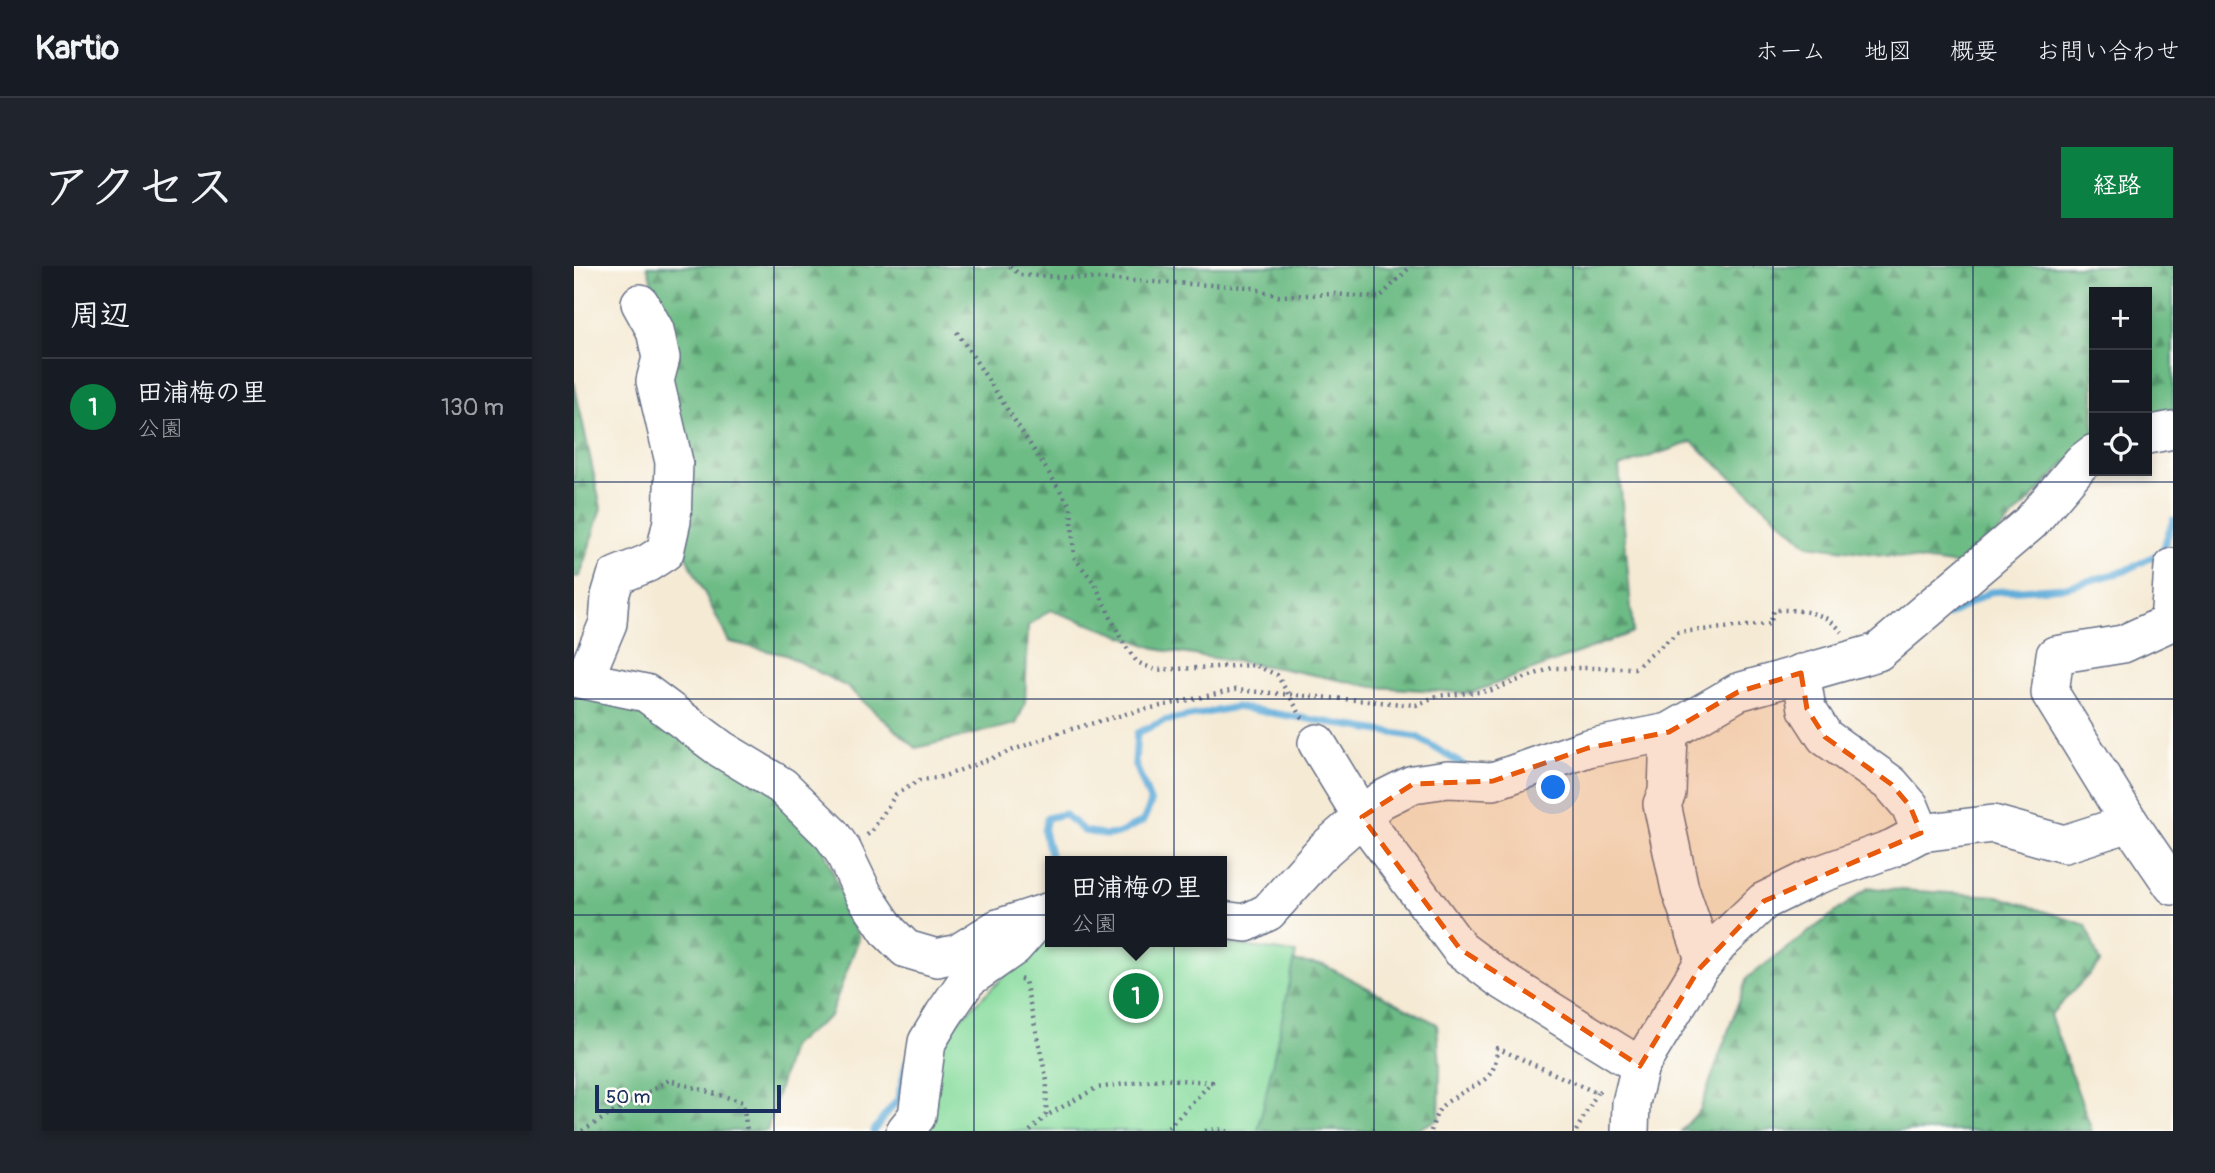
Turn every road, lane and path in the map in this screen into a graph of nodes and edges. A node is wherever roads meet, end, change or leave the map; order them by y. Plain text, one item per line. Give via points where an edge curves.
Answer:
1 (1010, 266) edge
2 (1411, 266) edge
3 (1752, 266) edge
4 (1758, 266) edge
5 (639, 303) dead end
6 (957, 332) dead end
7 (2173, 430) edge
8 (2152, 434) edge
9 (2089, 457) edge
10 (2173, 567) edge
11 (1863, 657) junction
12 (1801, 673) junction
13 (579, 679) edge
14 (1289, 695) junction
15 (1669, 732) junction
16 (1317, 743) dead end
17 (1362, 817) junction
18 (2130, 823) junction
19 (1921, 833) junction
20 (843, 851) junction
21 (2173, 886) edge
22 (1045, 914) edge
23 (1045, 916) edge
24 (1227, 921) edge
25 (1705, 962) junction
26 (1014, 978) dead end
27 (1640, 1066) junction
28 (1597, 1093) junction
29 (1046, 1116) junction
30 (582, 1131) edge
31 (747, 1131) edge
32 (905, 1131) edge
33 (1030, 1131) edge
34 (1165, 1131) edge
35 (1205, 1131) edge
36 (1227, 1131) edge
37 (1431, 1131) edge
38 (1576, 1131) edge
39 (1630, 1131) edge

1 - 2 path via 1020,275 1249,287 1278,296 1379,298
3 - 4 path
5 - 13 street via 655,330 662,358 655,382 674,462 672,521 664,552 616,576 608,623
6 - 14 path via 1071,507 1074,557 1095,584 1137,662 1154,670 1255,666 1277,675
7 - 8 street
9 - 11 street via 2030,523 1878,652
10 - 18 street via 2169,624 2123,645 2055,655 2050,693
11 - 12 street
11 - 14 path via 1836,625 1810,611 1773,610 1770,624 1678,632 1636,668 1552,668 1489,691 1437,696 1416,705
12 - 15 street via 1738,692
12 - 19 street via 1807,709 1825,737 1891,784 1910,806
13 - 20 street via 646,693 721,749 782,786
14 - 20 path via 1235,690 1133,712 1061,732 942,777 920,780 896,794 871,832
15 - 17 street via 1588,748 1493,781 1448,779 1413,784 1381,800
15 - 25 street via 1667,793 1662,804 1680,888
16 - 17 street
17 - 24 street via 1324,850 1268,912 1246,923
17 - 27 street via 1460,949
18 - 19 street via 2064,844 1993,824
18 - 21 street
19 - 25 street via 1764,901
20 - 22 street via 864,895 906,949 937,958 958,953 998,928
23 - 32 street via 1014,947 968,979 944,1014 927,1042 917,1116
25 - 27 street
26 - 29 path via 1025,981 1047,1081
27 - 28 path
27 - 39 street
28 - 37 path via 1497,1048 1492,1073 1440,1108
28 - 38 path
29 - 33 path
29 - 34 path via 1096,1088 1162,1079 1212,1082
30 - 31 path via 669,1080 743,1102
35 - 36 path

